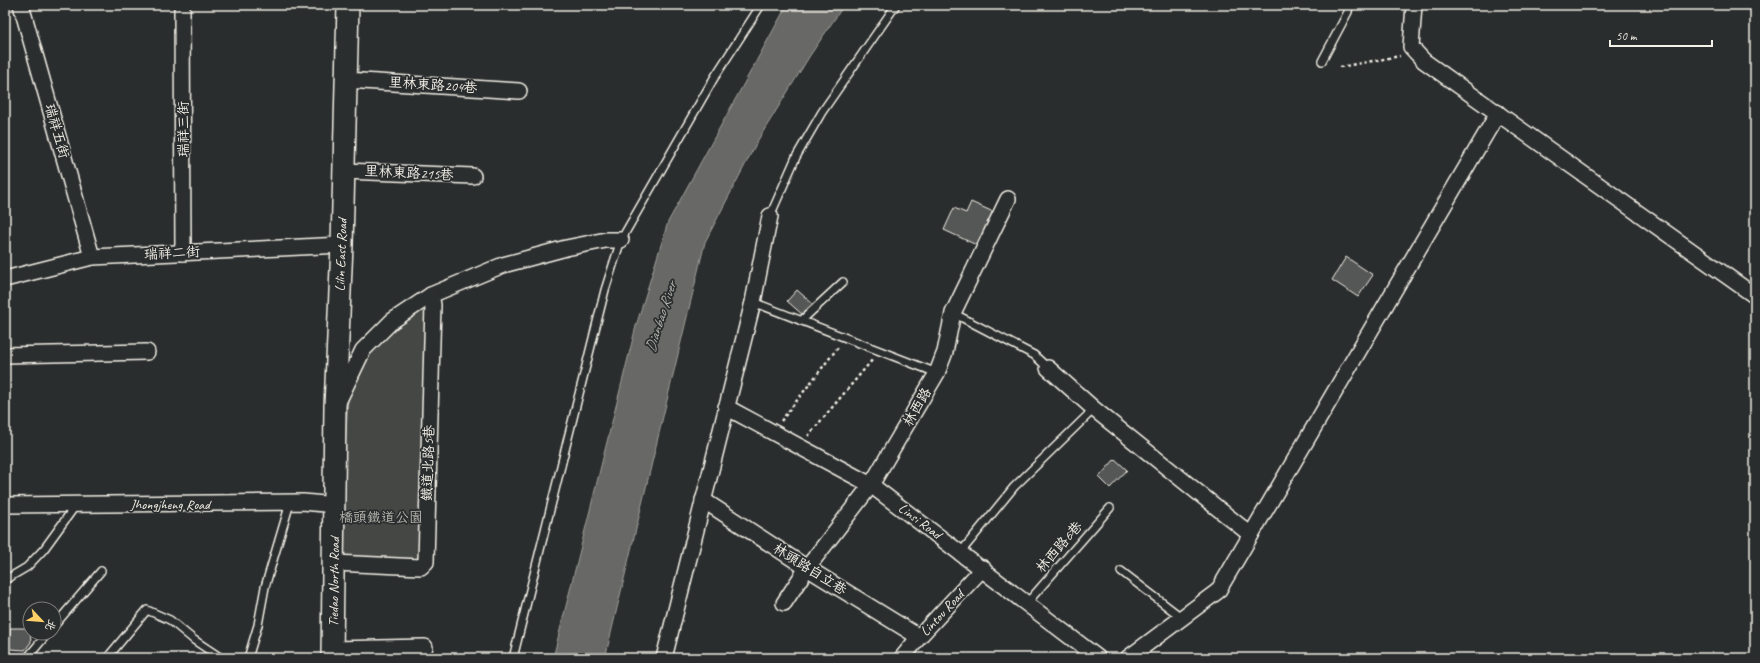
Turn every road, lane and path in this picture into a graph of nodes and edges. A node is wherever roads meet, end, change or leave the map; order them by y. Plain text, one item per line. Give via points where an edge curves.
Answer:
1 (21, 5) edge
2 (182, 5) edge
3 (348, 5) edge
4 (761, 5) edge
5 (896, 5) edge
6 (1349, 5) edge
7 (1414, 5) edge
8 (1416, 52) junction
9 (1322, 61) dead end
10 (1340, 67) dead end
11 (346, 80) junction
12 (519, 91) dead end
13 (1498, 113) junction
14 (344, 170) junction
15 (474, 176) dead end
16 (1008, 199) dead end
17 (770, 216) joint
18 (621, 240) junction
19 (342, 245) junction
20 (183, 252) junction
21 (92, 257) junction
22 (5, 279) edge
23 (843, 282) dead end
24 (431, 295) junction
25 (1755, 296) edge
26 (753, 302) junction
27 (953, 313) junction
28 (802, 321) junction
29 (845, 338) junction
30 (880, 351) junction
31 (147, 352) dead end
32 (5, 355) edge
33 (1048, 368) joint
34 (937, 373) junction
35 (335, 407) junction
36 (726, 407) junction
37 (1094, 409) junction
38 (772, 432) junction
39 (799, 446) junction
40 (871, 485) junction
41 (703, 500) junction
42 (290, 503) junction
43 (76, 504) junction
44 (335, 505) junction
45 (1110, 508) dead end
46 (5, 509) edge
47 (1251, 536) junction
48 (961, 552) junction
49 (334, 563) junction
50 (807, 568) junction
51 (983, 568) junction
52 (1121, 570) dead end
53 (101, 571) dead end
54 (5, 580) edge
55 (784, 603) dead end
56 (1027, 603) junction
57 (62, 617) edge
58 (1181, 617) junction
59 (919, 637) junction
60 (41, 641) edge
61 (425, 648) dead end
62 (332, 653) edge
63 (27, 658) edge
64 (107, 658) edge
65 (221, 658) edge
66 (248, 658) edge
67 (513, 658) edge
68 (664, 658) edge
69 (902, 658) edge
70 (1098, 658) edge
71 (1128, 658) edge

1 - 21 street, 瑞祥五街
2 - 20 street, 瑞祥三街
3 - 11 street, Lilin East Road
4 - 18 lane via 714,78
5 - 17 lane via 822,112 796,157
6 - 9 lane via 1348,12
7 - 8 street via 1411,47
8 - 10 path
8 - 13 street via 1424,61
11 - 12 street, 里林東路204巷
11 - 14 street, Lilin East Road
13 - 25 street
13 - 47 street
14 - 15 street, 里林東路215巷
14 - 19 street, Lilin East Road
16 - 27 street
17 - 26 street
18 - 24 street via 606,240 566,248 510,263
18 - 67 lane via 605,290
19 - 20 street, 瑞祥二街
19 - 35 street, Lilin East Road
20 - 21 street, 瑞祥二街
21 - 22 street, 瑞祥二街
23 - 28 lane
24 - 35 street via 392,321 363,350
24 - 49 street, 鐵道北路5巷 via 433,305 426,562 422,567
26 - 28 lane, 林西路
26 - 36 street
27 - 33 lane via 1034,355
27 - 34 street via 945,352
28 - 29 lane, 林西路
29 - 30 lane, 林西路
29 - 38 path
30 - 34 lane, 林西路
30 - 39 path
31 - 32 street
33 - 37 street
34 - 40 street, 林西路
35 - 44 street, Lilin East Road
36 - 38 street, Linsi Road
36 - 41 street
37 - 47 street
37 - 48 lane via 1014,487
38 - 39 street, Linsi Road
39 - 40 street, Linsi Road
40 - 48 street, Linsi Road
40 - 50 street, 林西路
41 - 50 street, 林頭路自立巷
41 - 68 street
42 - 43 street, Jhongjheng Road
42 - 44 street, Jhongjheng Road
42 - 66 lane via 265,587 258,625
43 - 46 street, Jhongjheng Road
43 - 54 lane via 44,550 27,567
44 - 49 street, Tiedao North Road
45 - 56 lane, 林西路6巷
47 - 58 street via 1218,591
48 - 51 street, Linsi Road
49 - 62 street, Tiedao North Road
50 - 55 street, 林西路
50 - 59 street, 林頭路自立巷
51 - 56 street, Linsi Road
51 - 59 street, Lintou Road
52 - 58 lane
53 - 57 lane
56 - 70 street, Linsi Road
58 - 71 street
59 - 69 street, Lintou Road
60 - 63 lane
61 - 62 street
64 - 65 lane via 148,610 170,620

